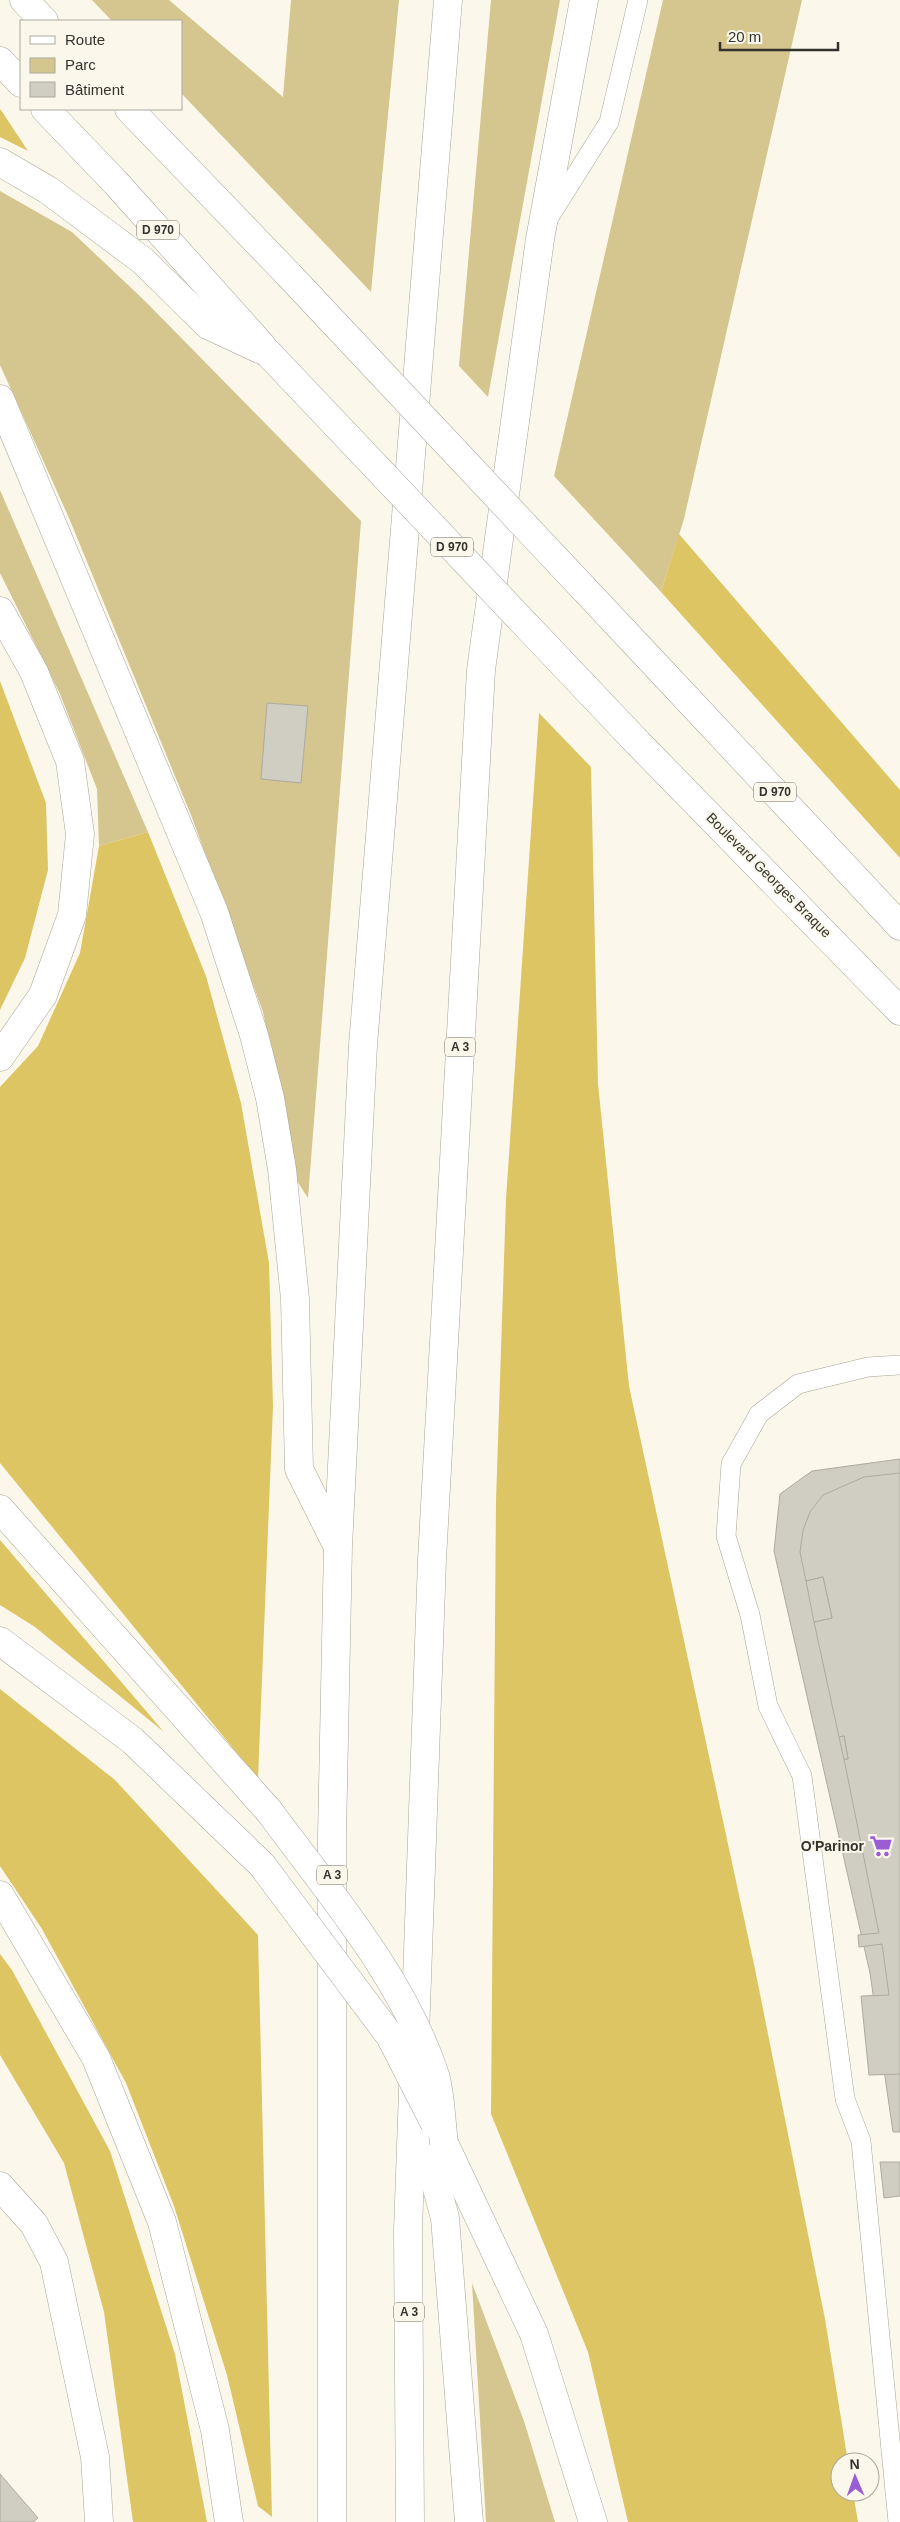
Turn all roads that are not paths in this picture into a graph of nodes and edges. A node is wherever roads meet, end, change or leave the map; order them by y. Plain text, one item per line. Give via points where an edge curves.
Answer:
1 (24, 0) edge
2 (448, 0) edge
3 (584, 0) edge
4 (638, 0) edge
5 (43, 20) edge
6 (0, 61) edge
7 (20, 82) edge
8 (46, 110) edge
9 (130, 110) edge
10 (0, 162) edge
11 (542, 229) junction
12 (268, 353) junction
13 (0, 399) edge
14 (0, 611) edge
15 (900, 926) edge
16 (900, 1011) edge
17 (0, 1057) edge
18 (900, 1365) edge
19 (0, 1508) edge
20 (338, 1546) junction
21 (0, 1641) edge
22 (0, 1895) edge
23 (413, 2102) junction
24 (444, 2143) junction
25 (0, 2186) edge
26 (99, 2522) edge
27 (229, 2522) edge
28 (332, 2522) edge
29 (410, 2522) edge
30 (469, 2522) edge
31 (594, 2522) edge
32 (898, 2522) edge

1 - 5 main road
2 - 20 main road, A 3 via 363,1045
3 - 11 main road, A 3
4 - 11 lane via 609,122
6 - 7 main road
8 - 12 main road, D 970
9 - 15 main road, D 970, bridge
10 - 12 main road via 48,190 143,261 208,325
11 - 23 main road, A 3 via 481,670 432,1560
12 - 16 main road, Boulevard Georges Braque / D 970, bridge via 636,741
13 - 20 main road via 214,912 254,1035 270,1098 283,1178 295,1299 299,1469
14 - 17 main road via 34,672 70,761 80,834 69,924 43,995
18 - 32 lane via 868,1367 798,1384 759,1414 731,1464 726,1536 750,1615 768,1706 802,1776 845,2100 861,2141
19 - 24 main road, bridge via 269,1812 370,1947 412,2018 435,2076
20 - 28 main road, A 3 via 332,1835
21 - 24 main road, bridge via 133,1741 262,1865 390,2036
22 - 27 main road via 96,2058 162,2222 215,2430
23 - 29 main road, A 3 via 408,2230
23 - 30 main road via 445,2218
24 - 31 main road via 534,2334
25 - 26 main road via 34,2224 54,2262 95,2457

